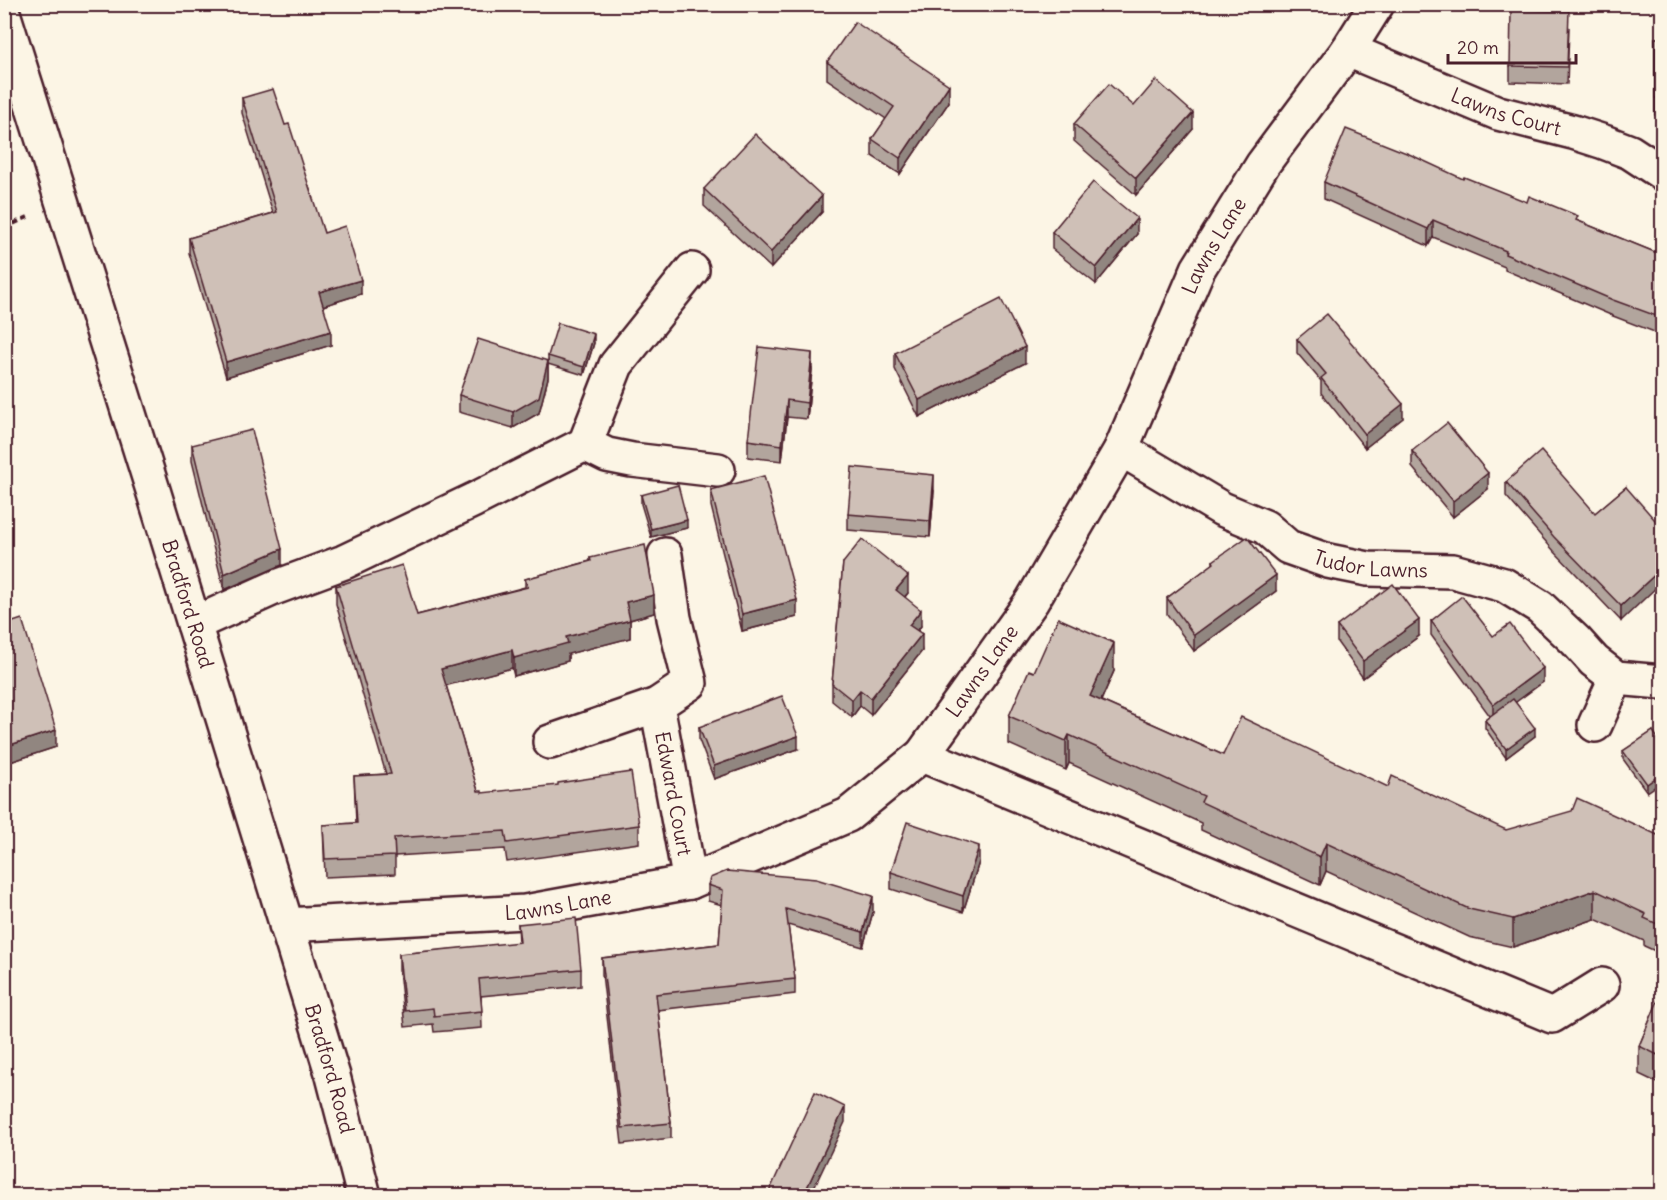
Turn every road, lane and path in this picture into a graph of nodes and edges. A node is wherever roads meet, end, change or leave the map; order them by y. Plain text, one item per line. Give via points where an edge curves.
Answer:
1 (1377, 4) edge
2 (4, 16) edge
3 (1348, 50) junction
4 (1662, 173) edge
5 (692, 270) dead end
6 (585, 444) junction
7 (1121, 449) junction
8 (718, 470) dead end
9 (665, 555) dead end
10 (194, 624) junction
11 (1616, 678) junction
12 (1662, 682) edge
13 (657, 705) junction
14 (1594, 725) dead end
15 (550, 742) dead end
16 (922, 755) junction
17 (690, 882) junction
18 (286, 925) junction
19 (1602, 985) dead end
20 (364, 1196) edge

1 - 3 street, Lawns Lane
2 - 10 street, Bradford Road
3 - 4 street, Lawns Court via 1498,113 1573,132 1630,152
3 - 7 street, Lawns Lane via 1263,164 1198,268
5 - 6 street via 616,365
6 - 8 street via 607,455 632,460
6 - 10 street via 344,562
7 - 11 street, Tudor Lawns via 1222,509 1265,527 1288,547 1318,558 1368,569 1453,571 1504,585 1540,607
7 - 16 street, Lawns Lane via 1032,601
9 - 13 street, Edward Court via 674,618 690,683
10 - 18 street, Bradford Road
11 - 12 street
11 - 14 street
13 - 15 street, Edward Court
13 - 17 street, Edward Court
16 - 17 street, Lawns Lane via 848,815
16 - 19 street via 1552,1016
17 - 18 street, Lawns Lane via 525,912
18 - 20 street, Bradford Road via 333,1076

